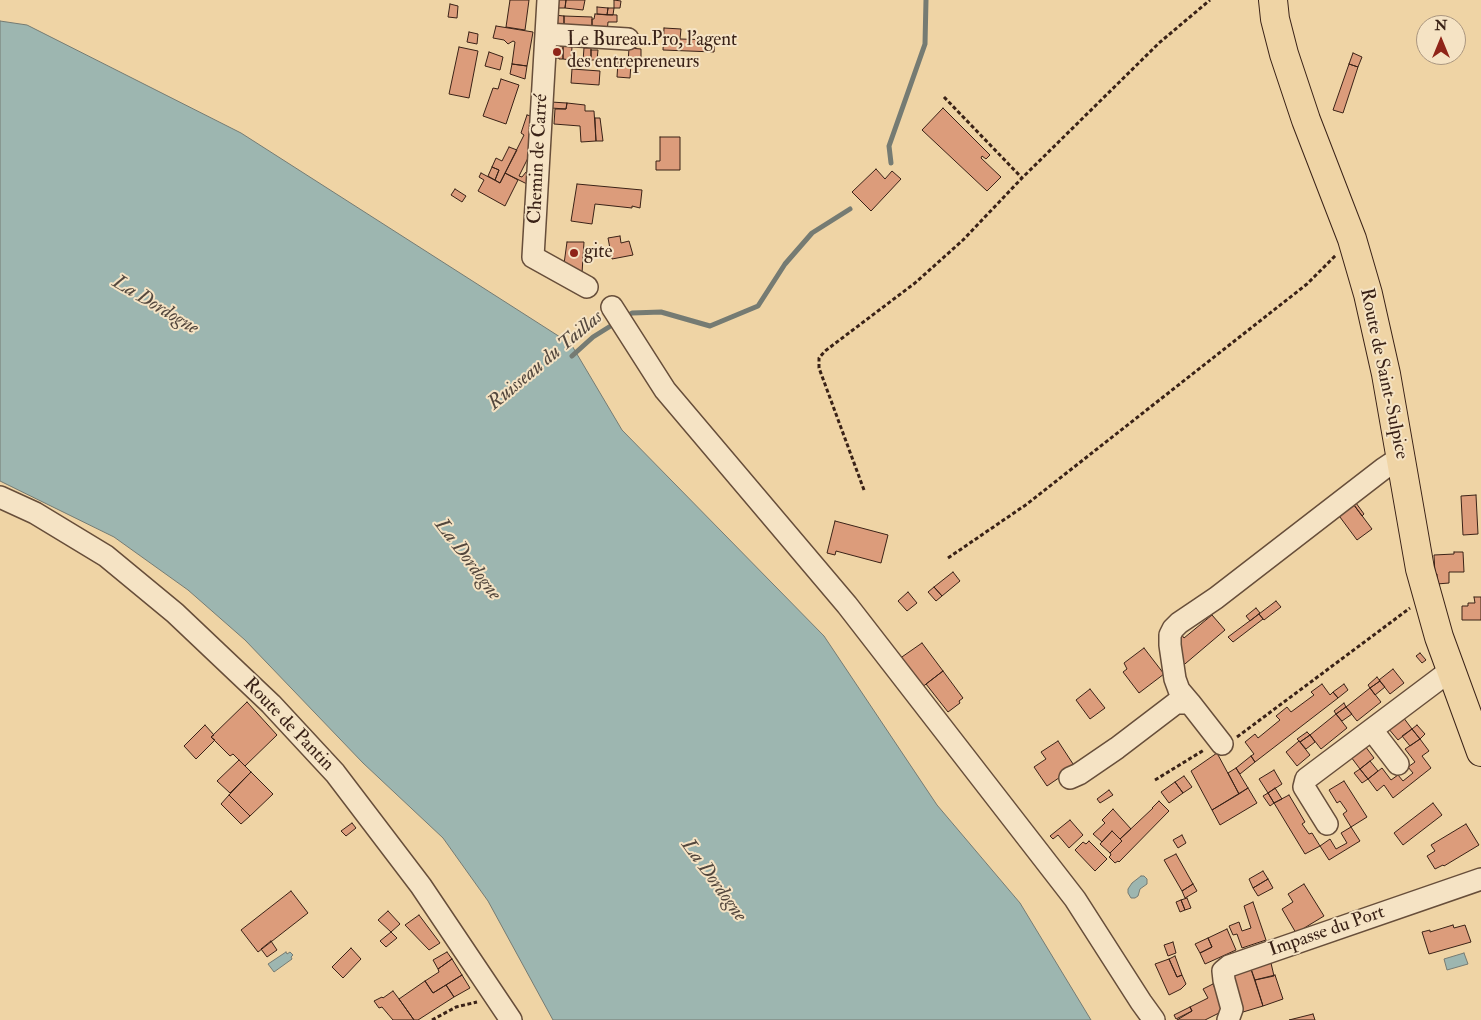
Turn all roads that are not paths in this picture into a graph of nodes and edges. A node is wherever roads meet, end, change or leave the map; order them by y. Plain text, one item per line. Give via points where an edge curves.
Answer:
1 (548, 0) edge
2 (1273, 0) edge
3 (546, 34) junction
4 (628, 39) dead end
5 (587, 287) dead end
6 (616, 314) dead end
7 (1401, 457) junction
8 (0, 497) edge
9 (1451, 670) junction
10 (1190, 704) junction
11 (1372, 730) junction
12 (1222, 744) road end
13 (1481, 752) edge
14 (1398, 764) dead end
15 (1070, 778) dead end
16 (1327, 824) dead end
17 (1481, 879) edge
18 (511, 1020) edge
19 (1154, 1020) edge
20 (1228, 1020) edge

1 - 3 street, Chemin de Carré
2 - 7 main road, Route de Saint-Sulpice via 1290,72 1352,239 1368,294
3 - 4 street
3 - 5 street, Chemin de Carré via 533,257
6 - 19 street via 666,390 847,605 1076,899
7 - 9 main road, Route de Saint-Sulpice via 1420,569
7 - 10 street via 1173,629 1170,645 1175,679
8 - 18 street, Route de Pantin via 35,513 106,556 175,613 271,704 341,781 422,886
9 - 11 street
9 - 13 main road, Route de Saint-Sulpice
10 - 12 street
10 - 15 street via 1176,703 1117,748
11 - 14 street
11 - 16 street via 1306,779 1304,786
17 - 20 street, Impasse du Port via 1229,966 1223,971 1232,1009

